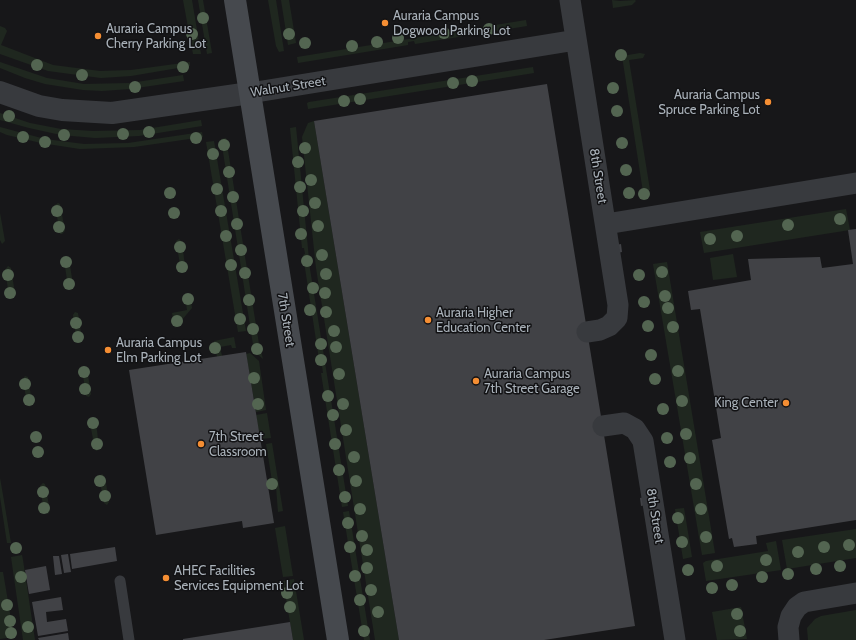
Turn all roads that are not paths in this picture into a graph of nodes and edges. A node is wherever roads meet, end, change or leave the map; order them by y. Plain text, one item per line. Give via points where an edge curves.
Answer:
1 (235, 0) edge
2 (570, 0) edge
3 (576, 40) junction
4 (0, 92) edge
5 (250, 93) junction
6 (856, 184) edge
7 (606, 224) junction
8 (587, 332) dead end
9 (603, 426) dead end
10 (120, 581) dead end
11 (856, 593) edge
12 (129, 640) edge
13 (338, 640) edge
14 (675, 640) edge
15 (789, 640) edge

1 - 5 main road, 7th Street
2 - 3 street, 8th Street
3 - 5 street, Walnut Street
3 - 7 street, 8th Street
4 - 5 street, Walnut Street via 44,107 84,113 112,113
5 - 13 main road, 7th Street
6 - 7 street
7 - 8 street, 8th Street via 617,318 609,326
9 - 14 street, 8th Street via 624,423 635,429 643,441
10 - 12 lane
11 - 15 street via 804,602 797,607 792,616 788,627

